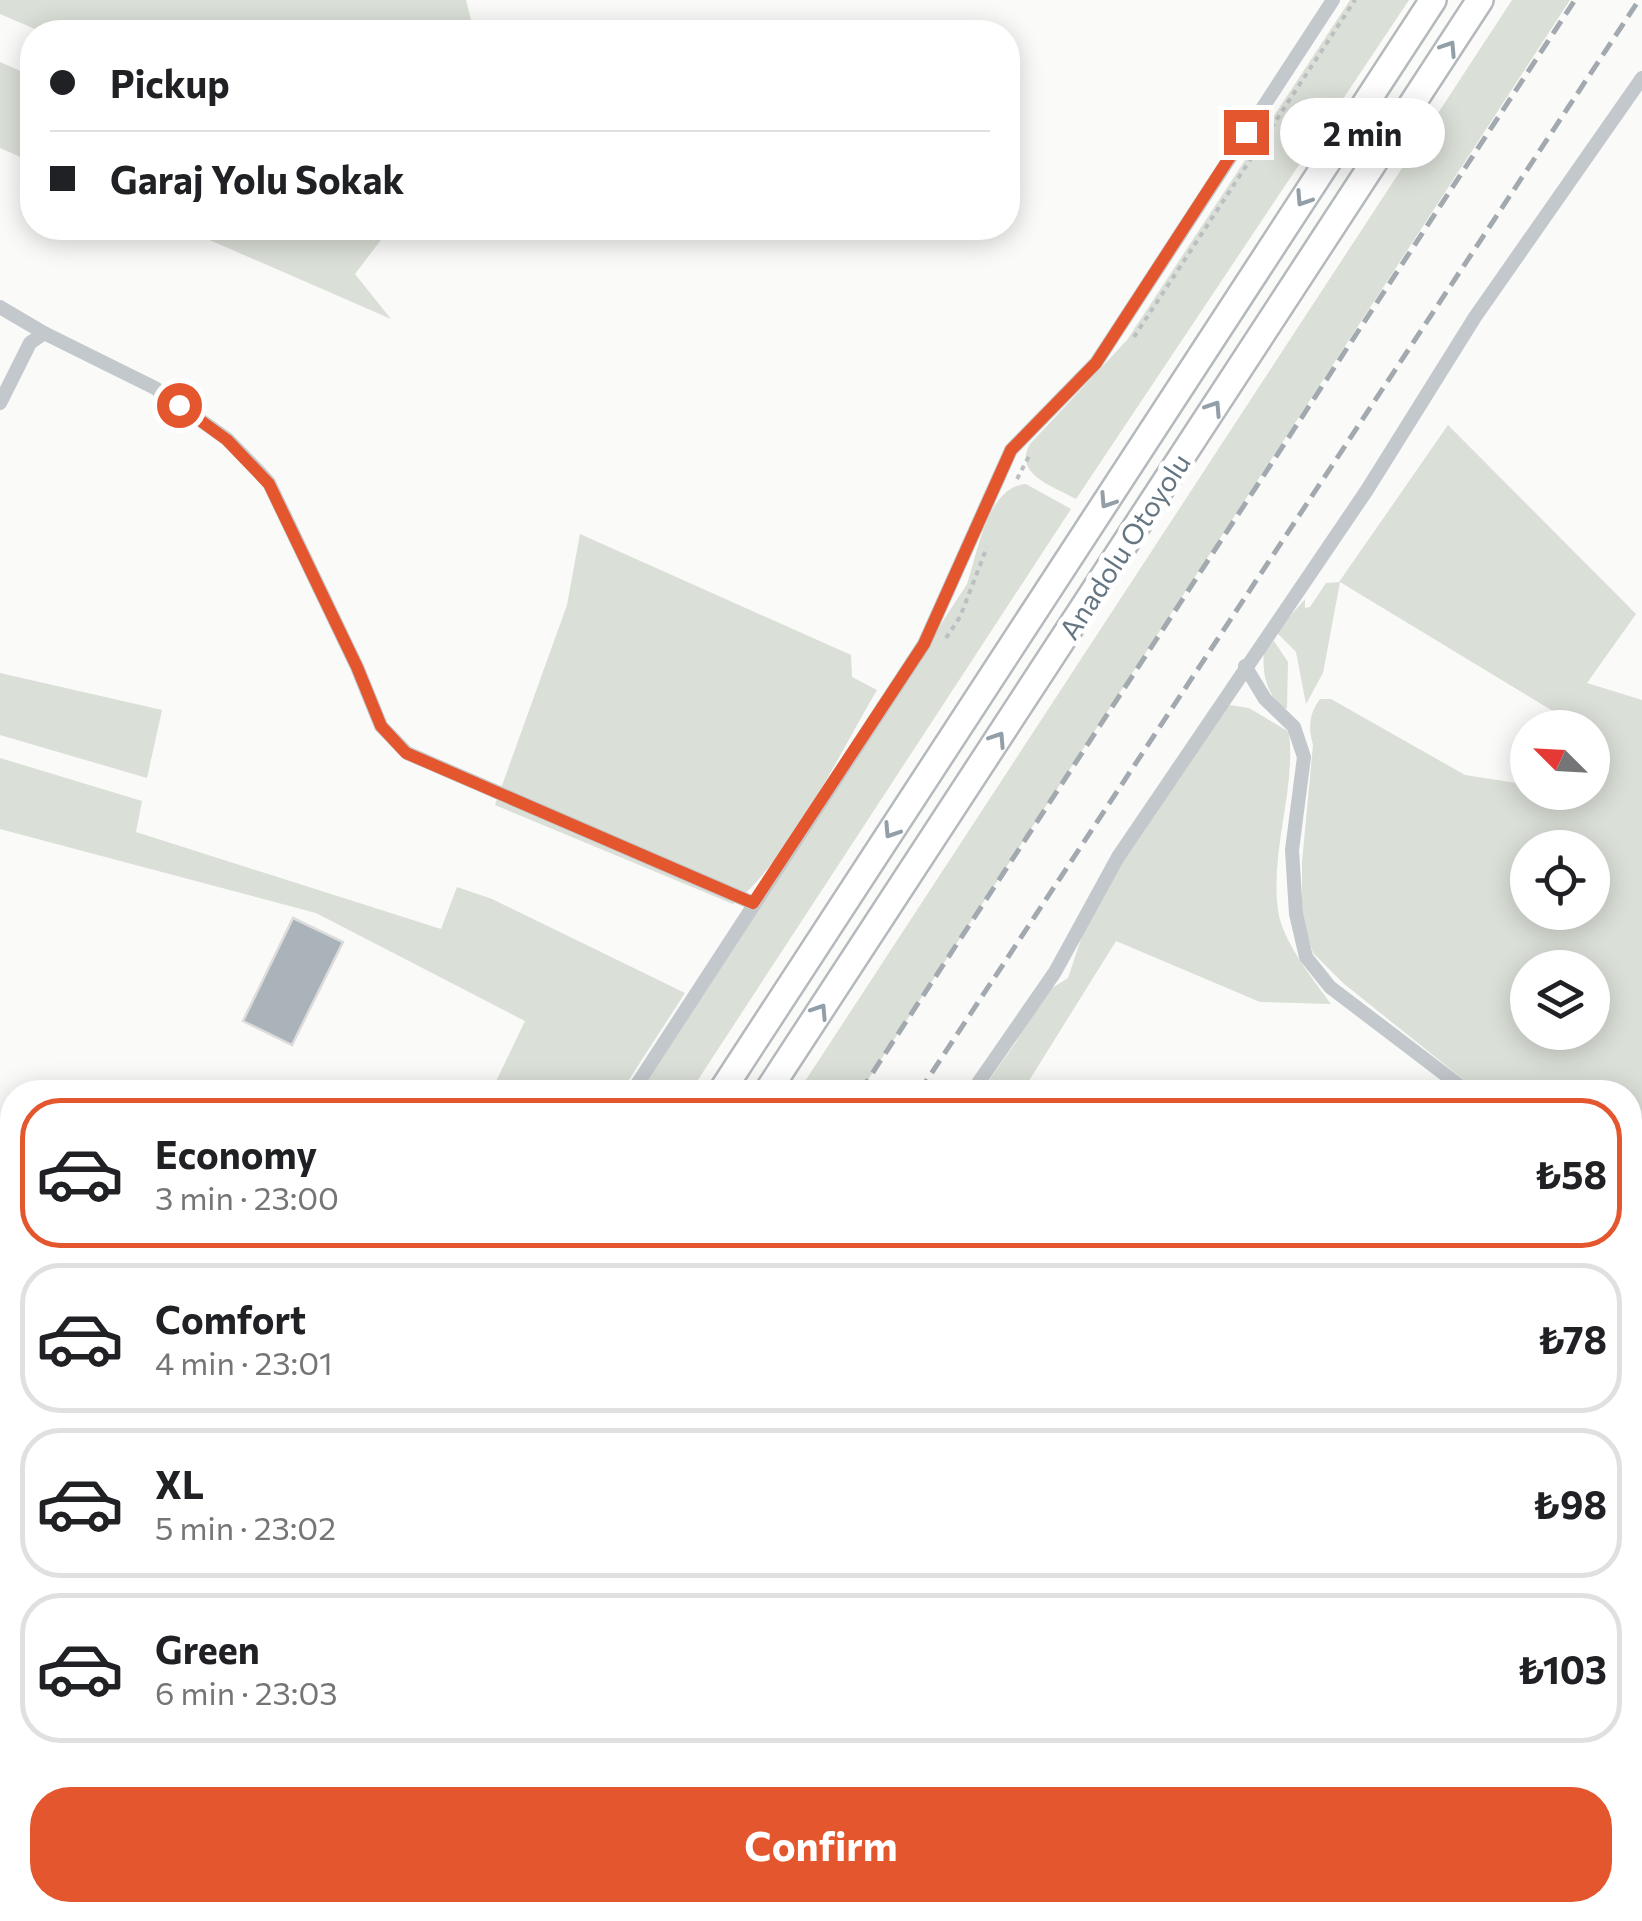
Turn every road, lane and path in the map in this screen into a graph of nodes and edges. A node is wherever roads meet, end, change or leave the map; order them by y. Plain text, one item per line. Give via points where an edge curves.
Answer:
1 (1333, 0) edge
2 (1433, 0) edge
3 (1480, 0) edge
4 (1642, 78) edge
5 (0, 307) edge
6 (44, 333) junction
7 (0, 402) edge
8 (1027, 460) dead end
9 (1012, 490) dead end
10 (1246, 666) junction
11 (753, 903) junction
12 (640, 1080) edge
13 (729, 1080) edge
14 (775, 1080) edge
15 (980, 1080) edge
16 (1452, 1080) edge

1 - 11 street via 1096,363 1011,450 924,644
2 -> 13 highway, Anadolu Otoyolu
14 -> 3 highway, Anadolu Otoyolu
4 - 10 street via 1475,317
5 - 6 street
6 - 7 street via 30,343
6 - 11 street via 155,388 260,473 381,726 406,753
8 - 9 path
10 - 15 street
10 - 16 street via 1265,699 1294,727 1304,757 1292,850 1306,957 1330,987
11 - 12 street

